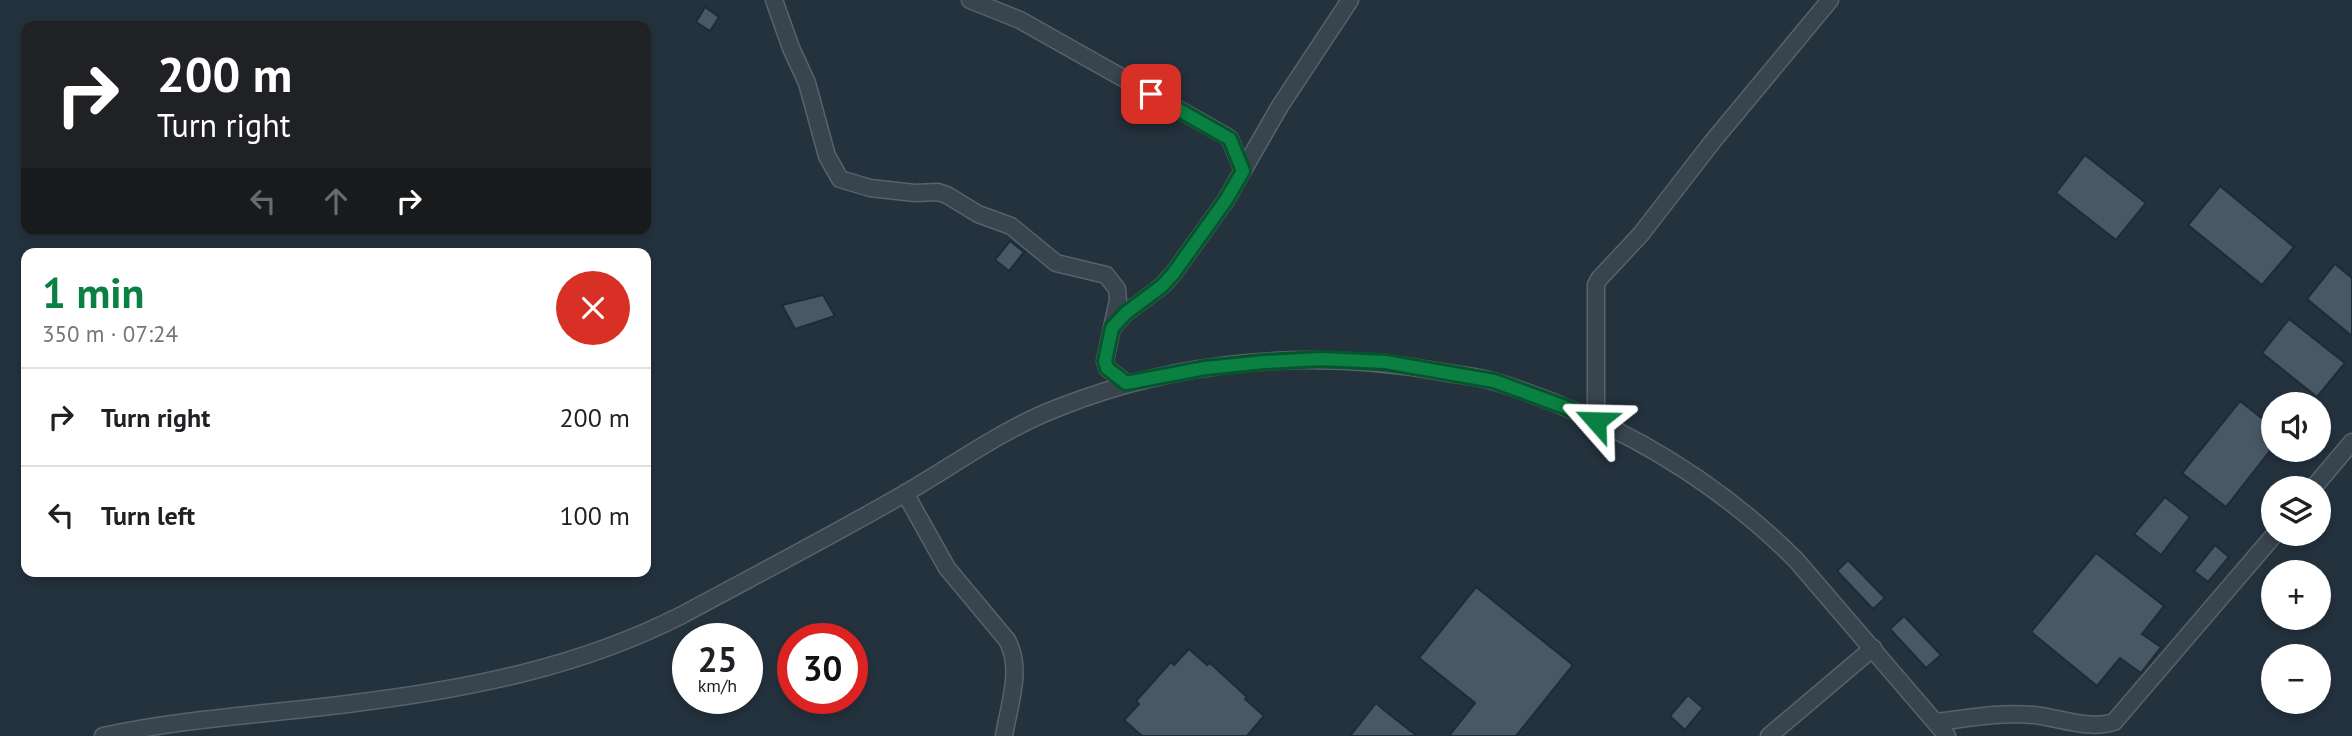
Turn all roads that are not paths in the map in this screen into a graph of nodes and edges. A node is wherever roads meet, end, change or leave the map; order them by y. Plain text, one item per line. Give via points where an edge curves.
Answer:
1 (775, 0) edge
2 (970, 0) edge
3 (1350, 0) edge
4 (1830, 0) edge
5 (1243, 171) junction
6 (1112, 328) junction
7 (1126, 383) junction
8 (1596, 421) junction
9 (2352, 442) edge
10 (2323, 476) edge
11 (905, 493) junction
12 (2265, 546) edge
13 (1873, 648) junction
14 (1937, 722) junction
15 (103, 736) edge
16 (1004, 736) edge
17 (1769, 736) edge
18 (1947, 736) edge

1 - 6 street via 807,83 827,156 840,179 870,188 947,195 978,214 1011,226 1056,263 1106,275 1117,289
2 - 5 street via 1020,20 1224,135
3 - 5 street
4 - 8 street via 1641,233 1598,279
5 - 6 street via 1173,274
6 - 7 street via 1105,361
7 - 8 street via 1265,362 1385,362 1494,381
7 - 11 street via 1002,432
8 - 13 street via 1672,460 1769,533
9 - 10 street
11 - 15 street via 662,625 572,660 482,684 191,720
11 - 16 street via 947,568 1013,650 1015,666
12 - 14 street via 2114,722 2098,725 1996,714
13 - 14 street
13 - 17 street
14 - 18 street

